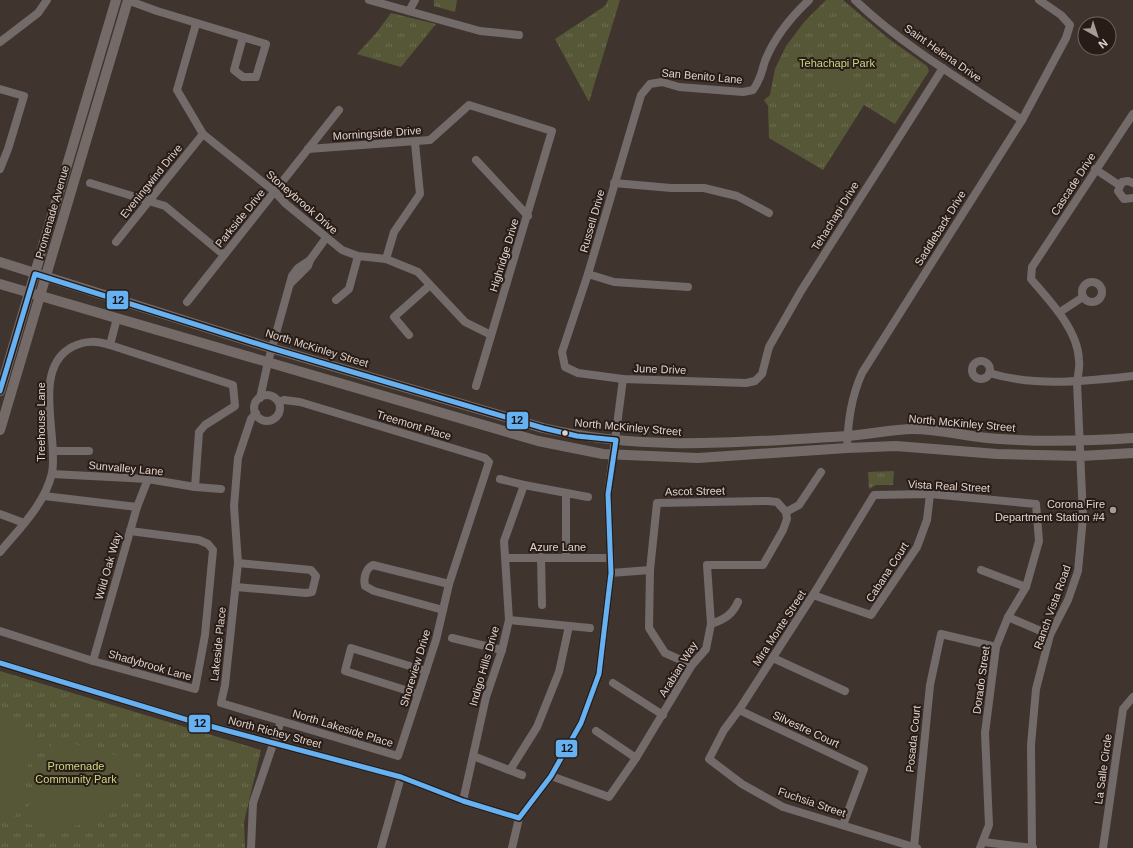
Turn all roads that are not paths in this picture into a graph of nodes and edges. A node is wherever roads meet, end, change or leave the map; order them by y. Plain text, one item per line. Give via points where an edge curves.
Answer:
1 (47, 0) edge
2 (116, 0) edge
3 (127, 0) edge
4 (369, 0) edge
5 (415, 0) edge
6 (808, 0) edge
7 (855, 0) edge
8 (1039, 0) edge
9 (409, 11) junction
10 (196, 24) junction
11 (519, 35) dead end
12 (243, 37) junction
13 (0, 42) edge
14 (943, 68) junction
15 (650, 84) joint
16 (0, 89) edge
17 (340, 110) dead end
18 (1133, 114) edge
19 (1022, 120) junction
20 (552, 131) joint
21 (203, 134) junction
22 (415, 143) junction
23 (308, 149) junction
24 (476, 160) dead end
25 (0, 169) edge
26 (1095, 169) junction
27 (90, 183) dead end
28 (614, 183) junction
29 (1133, 183) edge
30 (1119, 185) junction
31 (275, 192) junction
32 (1133, 198) edge
33 (151, 200) junction
34 (768, 213) dead end
35 (528, 216) junction
36 (326, 238) junction
37 (116, 242) dead end
38 (224, 255) junction
39 (358, 256) junction
40 (386, 259) junction
41 (0, 262) edge
42 (1032, 267) joint
43 (35, 274) junction
44 (588, 274) junction
45 (45, 278) junction
46 (0, 284) edge
47 (430, 285) junction
48 (688, 286) dead end
49 (30, 292) junction
50 (41, 295) junction
51 (1083, 297) dead end
52 (336, 300) dead end
53 (187, 302) dead end
54 (1060, 312) junction
55 (117, 318) junction
56 (409, 334) dead end
57 (491, 334) junction
58 (110, 345) junction
59 (271, 348) junction
60 (268, 362) junction
61 (565, 367) joint
62 (989, 373) dead end
63 (1133, 376) edge
64 (623, 378) junction
65 (755, 380) joint
66 (1077, 382) junction
67 (476, 386) dead end
68 (0, 391) edge
69 (260, 398) junction
70 (279, 402) junction
71 (256, 413) junction
72 (0, 430) edge
73 (847, 436) junction
74 (1133, 438) edge
75 (616, 440) junction
76 (1081, 442) junction
77 (847, 448) junction
78 (54, 451) junction
79 (89, 451) dead end
80 (1133, 453) edge
81 (614, 455) junction
82 (1081, 456) junction
83 (821, 472) dead end
84 (52, 474) junction
85 (500, 478) dead end
86 (148, 479) junction
87 (524, 485) junction
88 (195, 487) junction
89 (221, 489) dead end
90 (566, 493) junction
91 (930, 494) junction
92 (44, 496) junction
93 (588, 497) dead end
94 (1036, 504) joint
95 (136, 507) junction
96 (866, 507) joint
97 (786, 512) junction
98 (0, 514) edge
99 (472, 514) joint
100 (24, 523) junction
101 (130, 531) junction
102 (0, 552) edge
103 (541, 557) junction
104 (566, 557) junction
105 (506, 558) junction
106 (609, 558) junction
107 (238, 563) junction
108 (650, 570) junction
109 (981, 570) dead end
110 (611, 573) junction
111 (449, 584) junction
112 (236, 587) junction
113 (1026, 587) junction
114 (813, 595) junction
115 (738, 602) dead end
116 (542, 605) dead end
117 (443, 610) junction
118 (1008, 617) junction
119 (509, 620) junction
120 (711, 624) junction
121 (569, 626) junction
122 (590, 628) dead end
123 (0, 632) edge
124 (1050, 635) junction
125 (452, 638) dead end
126 (996, 647) junction
127 (502, 650) junction
128 (773, 658) junction
129 (93, 661) junction
130 (0, 664) edge
131 (692, 665) junction
132 (426, 671) junction
133 (613, 683) dead end
134 (845, 691) dead end
135 (418, 694) junction
136 (1133, 697) edge
137 (222, 703) joint
138 (739, 710) junction
139 (663, 715) junction
140 (281, 721) junction
141 (596, 732) dead end
142 (273, 743) junction
143 (398, 756) joint
144 (473, 756) junction
145 (636, 758) junction
146 (709, 760) joint
147 (510, 770) junction
148 (522, 775) dead end
149 (551, 776) junction
150 (401, 777) junction
151 (463, 801) junction
152 (519, 818) junction
153 (843, 825) junction
154 (981, 845) edge
155 (251, 848) edge
156 (381, 848) edge
157 (512, 848) edge
158 (915, 848) edge
159 (1033, 848) edge
160 (1103, 848) edge

1 - 13 street via 38,13
2 - 43 main road, Promenade Avenue
3 - 10 street
3 - 45 main road, Promenade Avenue
4 - 9 street
5 - 9 street
6 - 15 street, San Benito Lane via 781,32 753,90 743,92 679,87 662,82
7 - 14 street, Saint Helena Drive
8 - 19 street, Saddleback Drive via 1061,15 1070,25 1066,38
9 - 11 street via 480,31
10 - 12 street
10 - 21 street, Stoneybrook Drive via 177,90
12 - 12 street via 266,44 256,77 243,77 234,70
14 - 19 street, Saint Helena Drive
14 - 65 street, Tehachapi Drive via 801,291 769,347 762,374
15 - 28 street, Russell Drive via 641,95
16 - 25 street via 24,96
17 - 23 street, Parkside Drive
18 - 26 street, Cascade Drive
19 - 73 street, Saddleback Drive via 862,373 853,392
20 - 22 street, Morningside Drive via 469,105 430,140
20 - 35 street, Highridge Drive
21 - 31 street, Stoneybrook Drive
21 - 33 street, Eveningwind Drive
22 - 23 street, Morningside Drive
22 - 40 street via 420,194 394,232
23 - 31 street, Parkside Drive
24 - 35 street
26 - 30 street
26 - 42 street, Cascade Drive
27 - 33 street
28 - 34 street via 704,188 736,196
28 - 44 street, Russell Drive
29 - 30 street via 1125,181
30 - 32 street via 1121,197 1127,200
31 - 36 street, Stoneybrook Drive
31 - 38 street, Parkside Drive
33 - 37 street, Eveningwind Drive
33 - 38 street via 165,206
35 - 57 street, Highridge Drive
36 - 39 street, Stoneybrook Drive via 342,250
36 - 59 street, Lakeside Place via 310,260 292,276
38 - 53 street, Parkside Drive
39 - 40 street, Stoneybrook Drive
39 - 52 street via 349,289
40 - 47 street, Stoneybrook Drive via 418,272
41 - 43 main road, North McKinley Street
42 - 54 street, Ranch Vista Road via 1031,279
43 - 45 main road, North McKinley Street
43 - 49 main road, Promenade Avenue
44 - 48 street via 614,282
44 - 61 street, Russell Drive via 562,352
45 - 50 main road, Promenade Avenue
45 - 59 main road, North McKinley Street
46 - 49 main road
47 - 56 street via 394,317
47 - 57 street, Stoneybrook Drive via 465,322
49 - 50 main road
49 - 68 main road, Promenade Avenue
50 - 55 main road
50 - 72 main road, Promenade Avenue
51 - 54 street
54 - 66 street, Ranch Vista Road via 1077,350
55 - 58 street
55 - 60 main road
57 - 67 street, Highridge Drive
58 - 78 street, Treehouse Lane via 85,341 68,349 55,365 50,388
58 - 88 street, Treehouse Lane via 233,385 235,406 205,424 199,432
59 - 60 street, Lakeside Place
59 - 75 main road, North McKinley Street via 543,428 577,436
60 - 69 street, Lakeside Place
60 - 81 main road via 538,441 570,449
61 - 64 street, June Drive via 578,373
62 - 66 street via 1038,382
63 - 66 street
64 - 65 street, June Drive via 746,383
64 - 75 street
66 - 76 street, Ranch Vista Road
69 - 70 street via 268,395
69 - 71 street, Lakeside Place via 255,405
70 - 71 street via 280,411 272,420 260,419
70 - 99 street, Treemont Place via 300,402 485,458 489,462
71 - 107 street, Lakeside Place via 251,419 238,458 234,506
73 - 75 main road, North McKinley Street via 697,445
73 - 76 main road, North McKinley Street via 913,429 1000,440
73 - 77 street, Saddleback Drive
74 - 76 main road, North McKinley Street
75 - 81 street
76 - 82 street, Ranch Vista Road
77 - 81 main road via 698,458
77 - 82 main road via 896,446 997,454
78 - 79 street
78 - 84 street, Treehouse Lane
80 - 82 main road
81 - 106 street via 608,494
82 - 124 street, Ranch Vista Road via 1083,517 1078,571 1068,600
83 - 97 street via 799,505
84 - 86 street, Sunvalley Lane
84 - 92 street, Treehouse Lane
85 - 87 street
86 - 88 street, Sunvalley Lane
86 - 95 street, Wild Oak Way
87 - 90 street
87 - 105 street, Indigo Hills Drive via 504,541
88 - 89 street, Sunvalley Lane
90 - 93 street
90 - 104 street
91 - 94 street, Vista Real Street
91 - 96 street, Vista Real Street via 874,495
91 - 114 street, Cabana Court via 926,520 917,547 871,615
92 - 95 street
92 - 100 street, Treehouse Lane
94 - 113 street, Dorado Street via 1039,541
95 - 101 street, Wild Oak Way
96 - 114 street, Mira Monte Street
97 - 108 street, Ascot Street via 776,502 768,501 657,503
97 - 120 street, Arabian Way via 787,519 783,530 763,565 707,565
98 - 100 street
99 - 111 street, Shoreview Drive
100 - 102 street, Treehouse Lane
101 - 129 street, Wild Oak Way
101 - 129 street, Shadybrook Lane via 199,540 213,550 205,635 195,689
103 - 104 street, Azure Lane
103 - 105 street, Azure Lane
103 - 116 street
104 - 106 street, Azure Lane
105 - 119 street, Indigo Hills Drive
106 - 110 street
107 - 112 street, Lakeside Place
107 - 112 street via 311,570 316,576 312,592 306,593
108 - 110 street
108 - 131 street via 649,628 665,653
109 - 113 street
110 - 149 street via 600,674 581,723
111 - 117 street, Shoreview Drive
111 - 117 street via 373,565 366,572 364,586 374,591
112 - 137 street, Lakeside Place
113 - 118 street, Dorado Street
114 - 128 street, Mira Monte Street
115 - 120 street via 733,612 724,620
117 - 132 street, Shoreview Drive
118 - 124 street
118 - 126 street, Dorado Street
119 - 121 street
119 - 127 street, Indigo Hills Drive
120 - 131 street, Arabian Way via 706,649
121 - 122 street
121 - 147 street via 559,672 537,727
123 - 129 street, Shadybrook Lane
124 - 159 street, Ranch Vista Road via 1036,689 1031,746
125 - 127 street
126 - 154 street, Dorado Street via 985,733 989,825
126 - 158 street, Posada Court via 941,634 930,685
127 - 144 street, Indigo Hills Drive via 486,697
128 - 134 street
128 - 138 street, Mira Monte Street
130 - 142 street, North Richey Street
131 - 139 street, Arabian Way
132 - 135 street, Shoreview Drive
132 - 135 street via 351,648 345,671
133 - 139 street
135 - 143 street, Shoreview Drive
136 - 160 street, La Salle Circle via 1123,709
137 - 140 street, North Lakeside Place
138 - 146 street, Mira Monte Street via 724,730
138 - 153 street, Silvestre Court via 864,769
139 - 145 street, Arabian Way
140 - 142 street, North Lakeside Place
140 - 143 street, North Lakeside Place
141 - 145 street
142 - 150 street, North Richey Street
142 - 155 street, North Lakeside Place via 253,803
144 - 147 street
144 - 151 street, Indigo Hills Drive
145 - 149 street, Arabian Way via 609,797
146 - 153 street, Fuchsia Street via 742,784 783,807
147 - 148 street
149 - 152 street
150 - 151 street, North Richey Street
150 - 156 street
151 - 152 street, North Richey Street
152 - 157 street
153 - 158 street, Fuchsia Street
154 - 159 street

